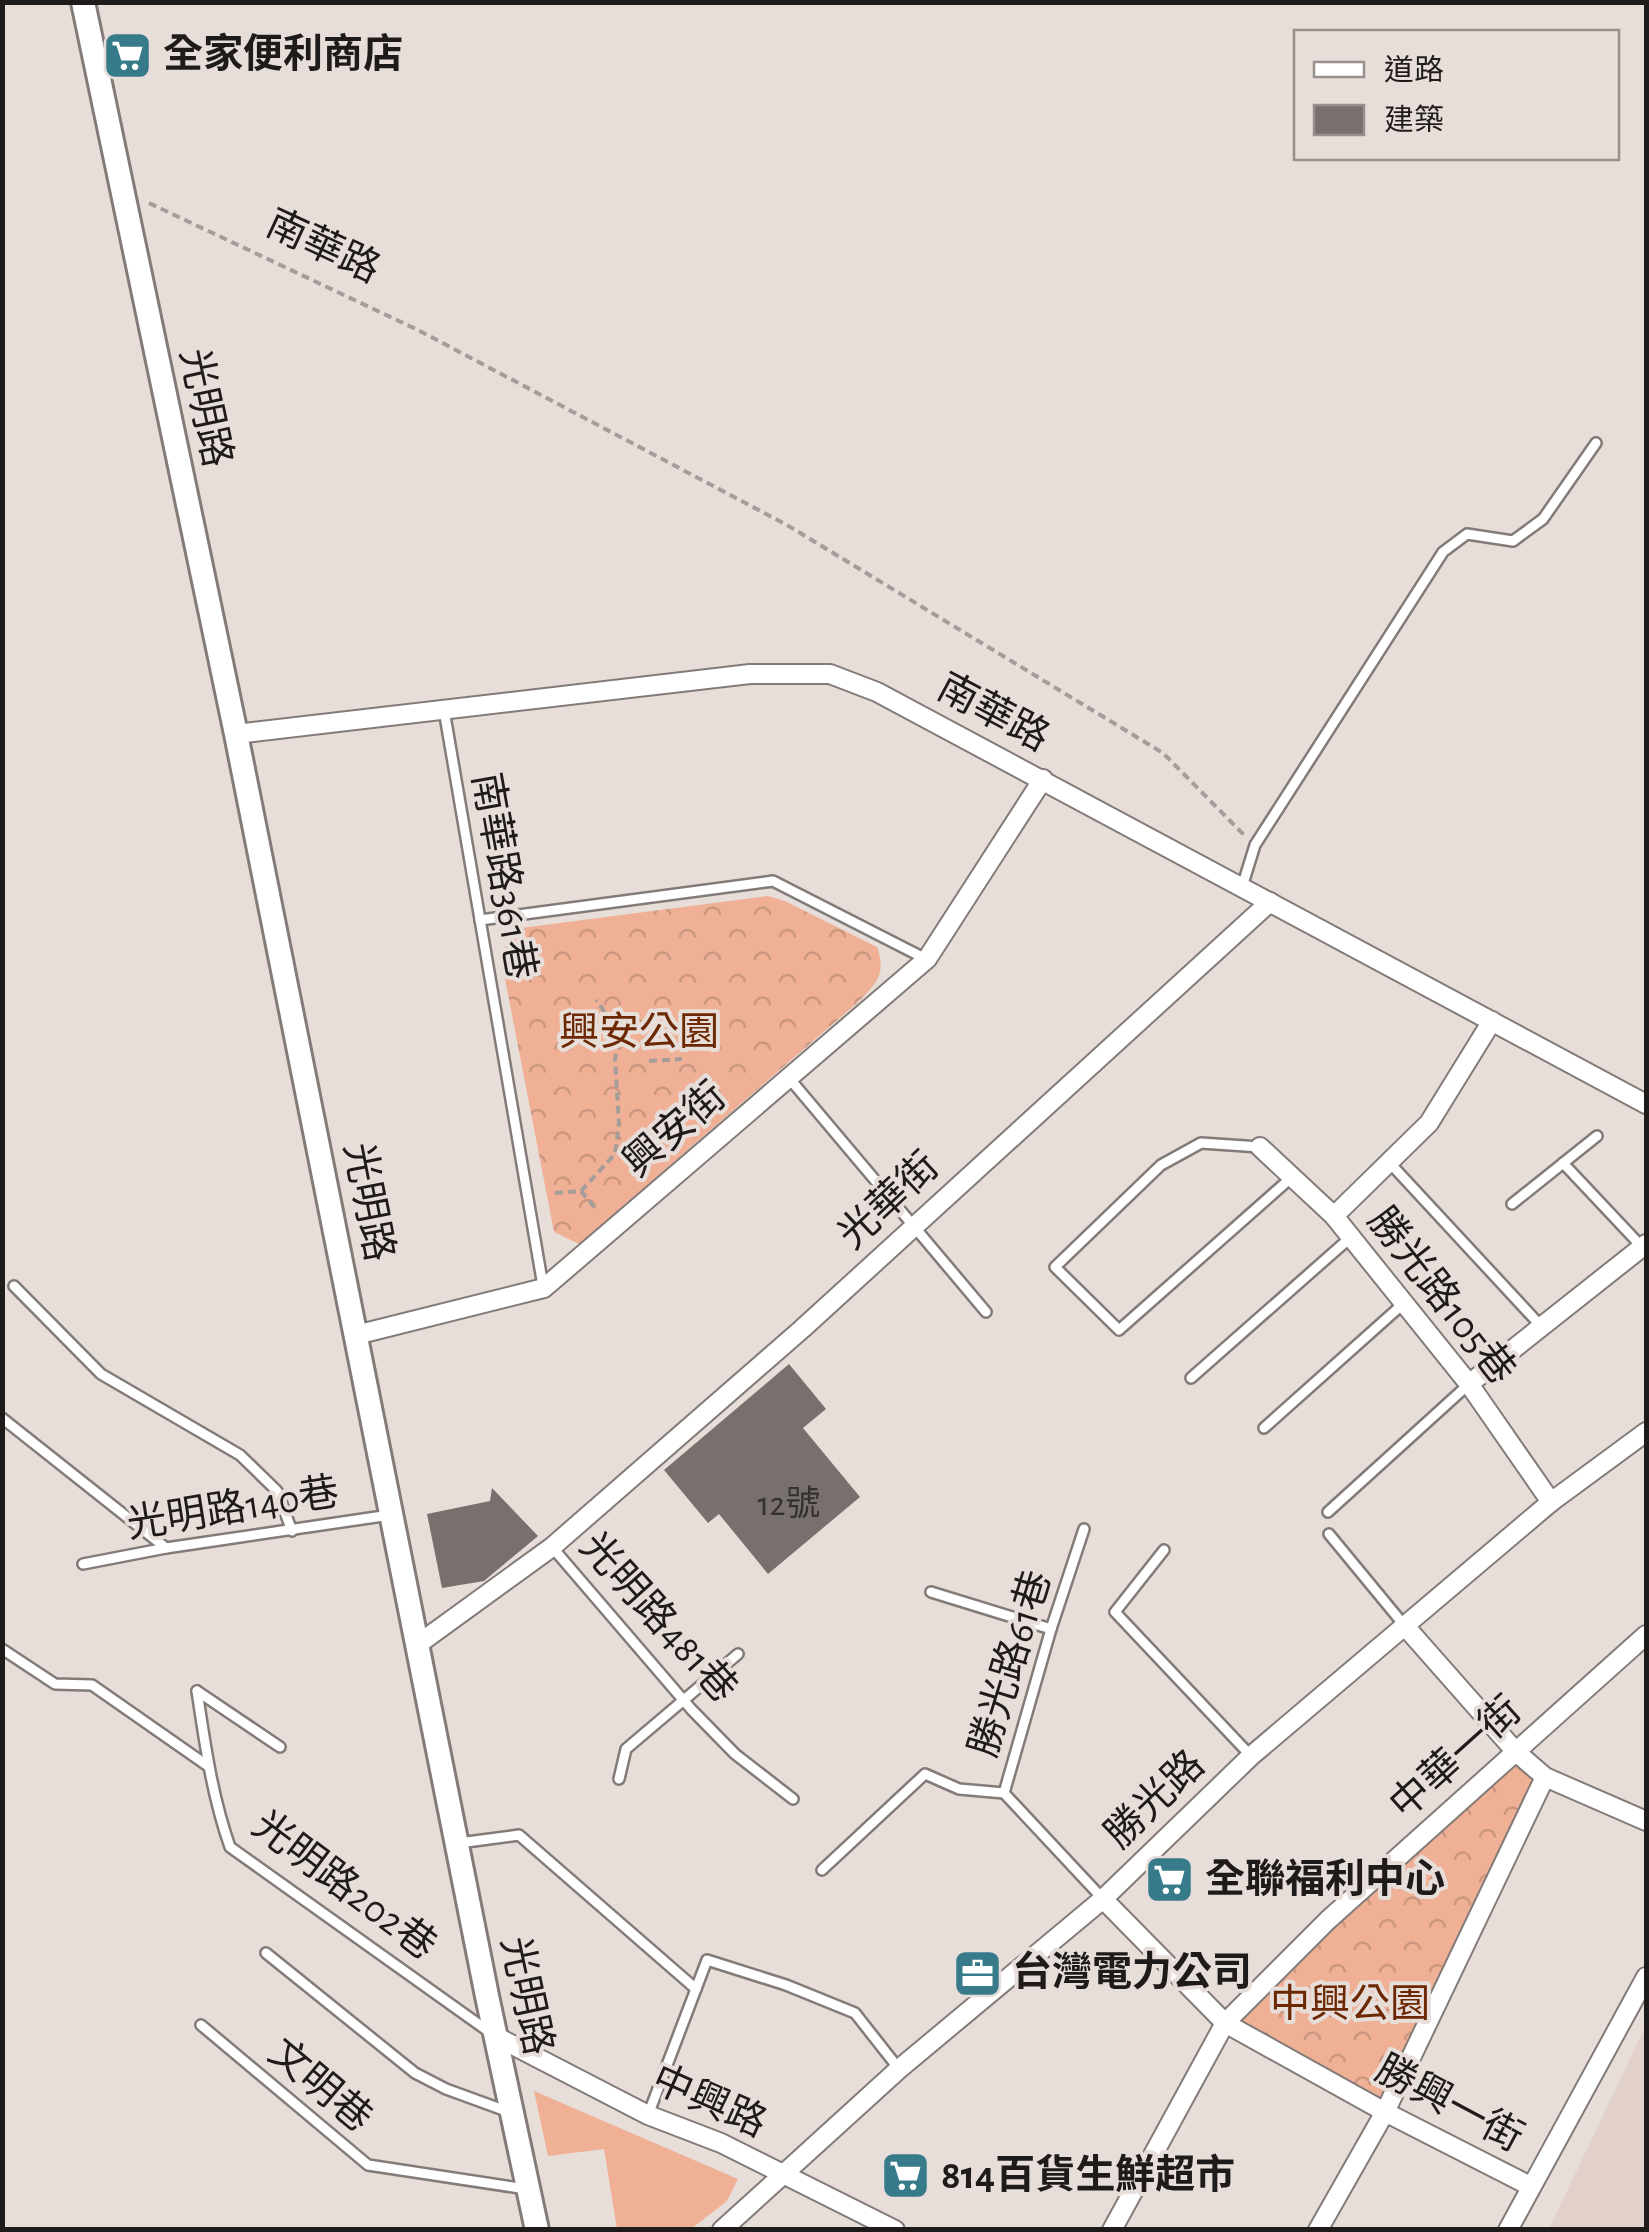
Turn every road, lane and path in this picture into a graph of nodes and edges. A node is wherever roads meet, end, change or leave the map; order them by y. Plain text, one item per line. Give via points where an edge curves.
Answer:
1 (84, 2) edge
2 (120, 189) junction
3 (1596, 443) dead end
4 (444, 710) junction
5 (236, 734) junction
6 (1043, 779) junction
7 (1255, 845) junction
8 (1242, 887) junction
9 (1270, 902) junction
10 (480, 920) junction
11 (927, 960) junction
12 (596, 1000) dead end
13 (1492, 1021) junction
14 (682, 1059) dead end
15 (649, 1061) dead end
16 (789, 1078) junction
17 (1646, 1104) edge
18 (1597, 1136) dead end
19 (1260, 1147) joint
20 (1388, 1161) junction
21 (1563, 1163) junction
22 (1292, 1177) junction
23 (581, 1191) junction
24 (556, 1192) dead end
25 (1512, 1204) dead end
26 (595, 1208) dead end
27 (1334, 1216) junction
28 (914, 1226) junction
29 (1351, 1238) junction
30 (1645, 1246) edge
31 (14, 1286) dead end
32 (544, 1288) junction
33 (1404, 1304) junction
34 (986, 1312) dead end
35 (1540, 1325) junction
36 (356, 1335) junction
37 (1191, 1378) dead end
38 (1469, 1384) junction
39 (2, 1418) edge
40 (1264, 1428) dead end
41 (1646, 1432) edge
42 (1551, 1502) junction
43 (1328, 1512) dead end
44 (392, 1515) junction
45 (1084, 1530) dead end
46 (292, 1531) junction
47 (1330, 1534) dead end
48 (552, 1547) junction
49 (166, 1548) junction
50 (1164, 1550) dead end
51 (83, 1564) dead end
52 (931, 1592) dead end
53 (1404, 1626) junction
54 (1051, 1629) junction
55 (1646, 1635) edge
56 (418, 1645) junction
57 (2, 1649) edge
58 (738, 1654) dead end
59 (684, 1700) junction
60 (280, 1747) dead end
61 (1516, 1752) junction
62 (1251, 1756) junction
63 (208, 1766) junction
64 (1545, 1777) junction
65 (619, 1779) dead end
66 (1004, 1793) junction
67 (793, 1799) dead end
68 (1646, 1821) edge
69 (457, 1843) junction
70 (822, 1870) dead end
71 (1103, 1899) junction
72 (266, 1953) dead end
73 (1646, 1977) edge
74 (696, 1989) junction
75 (1225, 2023) junction
76 (201, 2025) dead end
77 (496, 2036) junction
78 (899, 2069) junction
79 (1385, 2112) junction
80 (512, 2113) junction
81 (648, 2115) junction
82 (785, 2175) junction
83 (1530, 2186) junction
84 (529, 2190) junction
85 (538, 2230) edge
86 (722, 2230) edge
87 (895, 2230) edge
88 (1112, 2230) edge
89 (1318, 2230) edge
90 (1508, 2230) edge

1 - 2 main road, 光明路
2 - 5 main road, 光明路
2 - 7 path, 南華路 via 418,330 787,525 1163,753
3 - 7 lane via 1543,519 1513,541 1467,534 1443,552
4 - 5 street, 南華路
4 - 6 street, 南華路 via 750,674 830,674
4 - 10 lane, 南華路361巷
5 - 36 main road, 光明路
6 - 8 street, 南華路
6 - 11 street, 興安街
7 - 8 lane
8 - 9 street, 南華路
9 - 13 street, 南華路
9 - 28 street, 光華街
10 - 11 lane via 773,881
10 - 32 lane, 南華路361巷
11 - 16 street, 興安街
12 - 23 path via 618,1052 619,1124 614,1154
13 - 17 street, 南華路
13 - 20 street via 1429,1122
14 - 15 path
16 - 28 lane
16 - 32 street, 興安街
18 - 21 lane
19 - 22 street, 勝光路105巷
19 - 22 lane via 1201,1142 1162,1165 1055,1267 1119,1330
20 - 27 street
20 - 35 lane
21 - 25 lane
21 - 30 lane
22 - 27 street, 勝光路105巷
23 - 24 path
23 - 26 path
27 - 29 street, 勝光路105巷
28 - 34 lane
28 - 48 street, 光華街
29 - 33 street, 勝光路105巷
29 - 37 lane
30 - 35 street
31 - 46 lane via 101,1374 240,1455 277,1491
32 - 36 street, 興安街
33 - 38 street, 勝光路105巷
33 - 40 lane
35 - 38 street
36 - 44 main road, 光明路
38 - 42 street, 勝光路105巷
38 - 43 lane
39 - 49 lane
41 - 42 street, 勝光路
42 - 53 street, 勝光路
44 - 46 lane, 光明路140巷
44 - 56 main road, 光明路
45 - 54 lane, 勝光路61巷
46 - 49 lane, 光明路140巷
47 - 53 lane
48 - 56 street, 光明路481巷
48 - 59 lane, 光明路481巷
49 - 51 lane, 光明路140巷
50 - 62 lane via 1115,1612
52 - 54 lane
53 - 61 street
53 - 62 street, 勝光路
54 - 66 lane, 勝光路61巷
55 - 61 street, 中華一街
56 - 69 main road, 光明路
57 - 63 lane via 55,1684 92,1685
58 - 59 lane
59 - 65 lane via 626,1748
59 - 67 lane, 光明路481巷 via 735,1754
60 - 63 lane, 光明路202巷 via 197,1691
61 - 64 street
61 - 75 street, 中華一街 via 1328,1920
62 - 71 street, 勝光路
63 - 77 lane, 光明路202巷 via 230,1847
64 - 68 street
64 - 79 street
66 - 70 lane via 959,1790 925,1774
66 - 71 lane, 勝光路61巷
69 - 74 lane via 519,1836
69 - 77 main road, 光明路
71 - 75 street, 勝興一街
71 - 78 street, 勝光路
72 - 80 lane via 415,2073
73 - 83 street
74 - 78 lane via 707,1960 786,1985 855,2013
74 - 81 lane
75 - 79 street, 勝興一街
75 - 88 street, 中華一街
76 - 84 lane, 文明巷 via 368,2165
77 - 80 main road, 光明路
77 - 81 street, 中興路
78 - 82 street, 勝光路
79 - 83 street, 勝興一街
79 - 89 street
80 - 84 main road, 光明路
81 - 82 street, 中興路
82 - 86 street, 勝光路
82 - 87 street, 中興路
83 - 90 street
84 - 85 main road, 光明路

